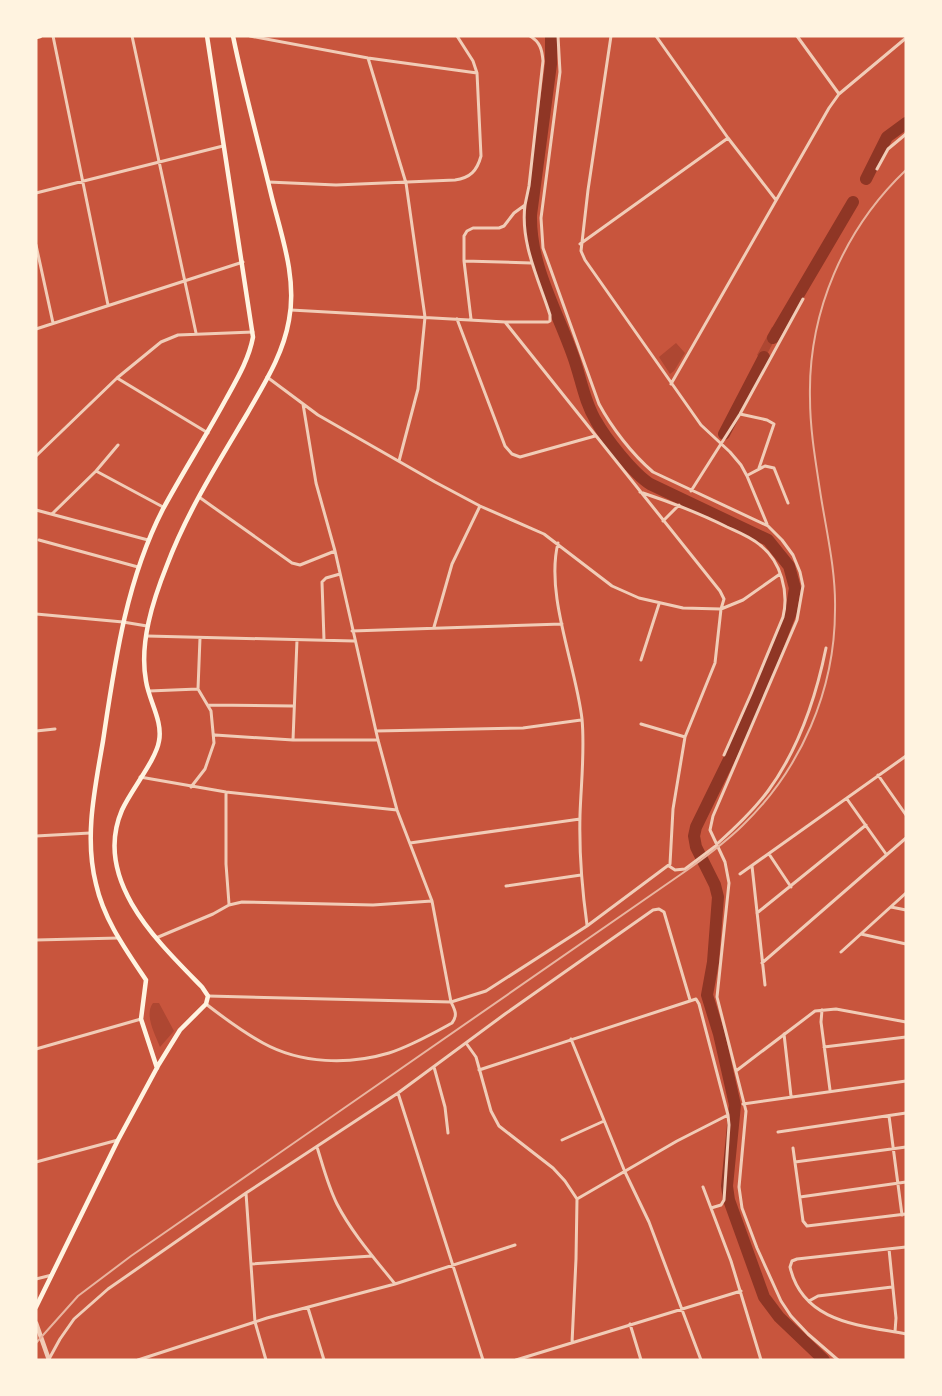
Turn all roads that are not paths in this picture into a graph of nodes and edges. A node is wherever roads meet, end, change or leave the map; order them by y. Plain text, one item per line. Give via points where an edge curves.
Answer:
1 (53, 36) edge
2 (132, 36) edge
3 (207, 36) edge
4 (233, 36) edge
5 (250, 36) edge
6 (457, 36) edge
7 (530, 36) edge
8 (558, 36) edge
9 (611, 36) edge
10 (656, 36) edge
11 (797, 36) edge
12 (906, 38) edge
13 (368, 58) junction
14 (477, 74) junction
15 (839, 94) junction
16 (906, 134) edge
17 (728, 138) junction
18 (224, 146) junction
19 (160, 162) junction
20 (877, 169) dead end
21 (83, 182) junction
22 (268, 182) junction
23 (406, 183) junction
24 (36, 193) edge
25 (776, 200) junction
26 (525, 205) junction
27 (580, 244) junction
28 (36, 245) edge
29 (464, 261) junction
30 (243, 262) junction
31 (531, 263) junction
32 (186, 280) junction
33 (802, 299) dead end
34 (108, 305) junction
35 (291, 310) junction
36 (425, 317) junction
37 (456, 319) junction
38 (471, 320) junction
39 (505, 322) junction
40 (53, 323) junction
41 (36, 329) edge
42 (253, 332) junction
43 (196, 333) junction
44 (267, 377) junction
45 (117, 378) junction
46 (670, 384) junction
47 (303, 404) junction
48 (740, 414) junction
49 (208, 433) junction
50 (596, 436) junction
51 (721, 444) junction
52 (118, 445) dead end
53 (36, 456) edge
54 (399, 461) junction
55 (759, 468) junction
56 (96, 471) junction
57 (747, 476) junction
58 (691, 491) junction
59 (640, 492) junction
60 (199, 497) junction
61 (788, 503) dead end
62 (679, 505) junction
63 (480, 506) junction
64 (164, 507) junction
65 (36, 510) edge
66 (53, 513) junction
67 (663, 521) junction
68 (768, 526) junction
69 (39, 540) dead end
70 (148, 540) junction
71 (558, 543) junction
72 (335, 551) junction
73 (138, 567) junction
74 (340, 574) junction
75 (780, 574) junction
76 (660, 604) junction
77 (721, 609) junction
78 (36, 614) edge
79 (123, 622) junction
80 (562, 624) junction
81 (148, 626) junction
82 (434, 627) junction
83 (352, 631) junction
84 (147, 636) junction
85 (200, 638) junction
86 (297, 640) junction
87 (324, 640) junction
88 (354, 641) junction
89 (826, 648) dead end
90 (641, 660) dead end
91 (198, 689) junction
92 (148, 691) junction
93 (208, 705) junction
94 (293, 705) junction
95 (582, 720) junction
96 (641, 724) dead end
97 (55, 729) dead end
98 (36, 731) edge
99 (376, 731) junction
100 (214, 735) junction
101 (685, 737) junction
102 (293, 740) junction
103 (378, 740) junction
104 (724, 755) dead end
105 (906, 756) edge
106 (878, 775) junction
107 (140, 777) junction
108 (191, 787) junction
109 (226, 792) junction
110 (847, 798) junction
111 (397, 810) junction
112 (906, 815) edge
113 (580, 819) junction
114 (866, 825) junction
115 (90, 833) junction
116 (36, 836) edge
117 (906, 838) edge
118 (410, 843) junction
119 (717, 844) junction
120 (769, 853) junction
121 (886, 854) junction
122 (669, 866) junction
123 (752, 866) junction
124 (740, 874) dead end
125 (581, 875) junction
126 (506, 886) dead end
127 (791, 887) junction
128 (906, 893) edge
129 (432, 901) junction
130 (229, 905) junction
131 (891, 907) junction
132 (906, 910) edge
133 (757, 913) junction
134 (587, 926) junction
135 (861, 934) junction
136 (119, 938) junction
137 (155, 938) junction
138 (36, 940) edge
139 (906, 944) edge
140 (841, 952) dead end
141 (762, 963) junction
142 (765, 985) dead end
143 (208, 996) junction
144 (690, 1000) junction
145 (451, 1002) junction
146 (206, 1004) junction
147 (822, 1010) junction
148 (141, 1019) junction
149 (906, 1022) edge
150 (784, 1034) junction
151 (906, 1037) edge
152 (571, 1039) junction
153 (466, 1043) junction
154 (824, 1047) junction
155 (36, 1049) edge
156 (434, 1067) junction
157 (157, 1068) junction
158 (479, 1070) junction
159 (736, 1071) junction
160 (906, 1081) edge
161 (830, 1090) junction
162 (398, 1093) junction
163 (791, 1096) junction
164 (742, 1104) junction
165 (906, 1113) edge
166 (728, 1114) junction
167 (889, 1116) junction
168 (604, 1121) junction
169 (778, 1132) dead end
170 (448, 1133) dead end
171 (118, 1140) junction
172 (562, 1140) dead end
173 (316, 1147) junction
174 (793, 1148) dead end
175 (906, 1148) edge
176 (893, 1149) junction
177 (36, 1162) edge
178 (795, 1162) junction
179 (625, 1172) junction
180 (906, 1182) edge
181 (898, 1184) junction
182 (702, 1187) dead end
183 (246, 1193) junction
184 (800, 1197) junction
185 (577, 1200) junction
186 (711, 1208) junction
187 (904, 1214) edge
188 (515, 1245) dead end
189 (906, 1247) edge
190 (889, 1249) junction
191 (372, 1256) junction
192 (251, 1264) junction
193 (453, 1267) junction
194 (52, 1275) junction
195 (36, 1279) edge
196 (395, 1284) junction
197 (892, 1287) junction
198 (741, 1291) junction
199 (808, 1301) junction
200 (36, 1307) edge
201 (308, 1308) junction
202 (682, 1308) junction
203 (255, 1322) junction
204 (36, 1323) edge
205 (630, 1324) junction
206 (895, 1332) junction
207 (906, 1334) edge
208 (572, 1342) junction
209 (49, 1360) edge
210 (138, 1360) edge
211 (266, 1360) edge
212 (324, 1360) edge
213 (483, 1360) edge
214 (516, 1360) edge
215 (641, 1360) edge
216 (701, 1360) edge
217 (761, 1360) edge
218 (838, 1360) edge

1 - 21 street
2 - 19 street
3 - 18 main road
4 - 22 main road
5 - 13 street
6 - 14 street
7 - 26 street via 542,50 542,80
8 - 58 street via 560,72 541,218 543,248 604,414 644,464
9 - 27 street
10 - 17 street
11 - 15 street
12 - 15 street
13 - 14 street
13 - 23 street
14 - 23 street via 481,156 477,168 464,179
15 - 25 street
16 - 20 street via 888,149
17 - 25 street
17 - 27 street
18 - 19 street
18 - 30 main road
19 - 21 street
19 - 32 street
21 - 24 street
21 - 34 street
22 - 23 street
22 - 35 main road via 289,273
23 - 36 street
25 - 46 street
26 - 29 street via 504,226 467,231
26 - 31 street
27 - 46 street via 585,260
28 - 40 street
29 - 31 street
29 - 38 street
30 - 32 street
30 - 42 main road
31 - 39 street via 550,321
32 - 34 street
32 - 43 street
33 - 48 street
34 - 40 street
35 - 36 street
35 - 44 main road via 281,352
36 - 37 street
36 - 54 street via 418,389
37 - 38 street
37 - 50 street via 501,436 512,454 520,457
38 - 39 street
39 - 50 street
40 - 41 street
42 - 43 street
42 - 49 main road via 247,357
43 - 45 street via 161,342
44 - 47 street
44 - 60 main road
45 - 49 street
45 - 53 street
46 - 51 street
47 - 54 street
47 - 72 street via 316,483
48 - 51 street
48 - 55 street via 774,424
49 - 64 main road
50 - 59 street
51 - 57 street
51 - 58 street
52 - 56 street
54 - 63 street
55 - 57 street
55 - 61 street via 774,468
56 - 64 street
56 - 66 street
57 - 68 street
58 - 68 street
59 - 62 street
59 - 67 street
60 - 72 street via 292,563 300,565
60 - 81 main road via 166,565
62 - 67 street
62 - 75 street via 761,545
63 - 71 street
63 - 82 street via 449,572
64 - 70 main road
65 - 66 street
66 - 70 street
67 - 77 street via 720,591 724,599
68 - 119 street via 793,555 803,586 802,603 712,816 710,830
69 - 73 street
70 - 73 main road
71 - 76 street via 612,586
71 - 80 street via 555,568
72 - 74 street
73 - 79 main road
74 - 83 street
74 - 87 street via 322,582
75 - 77 street via 743,600
75 - 104 street via 786,604 783,617
76 - 77 street
76 - 90 street
77 - 101 street via 716,663
78 - 79 street
79 - 81 street
79 - 115 main road
80 - 82 street
80 - 95 street
81 - 84 main road
82 - 83 street
83 - 88 street
84 - 85 street
84 - 92 main road via 144,668
85 - 86 street
85 - 91 street
86 - 87 street
86 - 94 street
87 - 88 street
88 - 99 street
89 - 119 street via 813,700 778,776 753,809
91 - 92 street
91 - 93 street
92 - 107 main road via 160,739
93 - 94 street
93 - 100 street
94 - 102 street
95 - 99 street via 523,728
95 - 113 street
96 - 101 street
97 - 98 street
99 - 103 street
100 - 102 street
100 - 108 street via 209,762
101 - 122 street
102 - 103 street
103 - 111 street
105 - 106 street
106 - 110 street
106 - 112 street
107 - 108 street
107 - 137 main road via 120,817 116,850 121,879 131,902
108 - 109 street
109 - 111 street
109 - 130 street
110 - 114 street
110 - 120 street
111 - 118 street
113 - 118 street
113 - 125 street
114 - 121 street
114 - 127 street
115 - 116 street
115 - 136 main road via 96,884
117 - 121 street
118 - 129 street
119 - 122 street via 681,870
119 - 159 street via 728,872 730,893 718,1005
120 - 123 street
120 - 127 street
121 - 141 street
122 - 134 street
123 - 124 street
123 - 133 street
125 - 126 street
125 - 134 street
127 - 133 street
128 - 131 street
129 - 130 street
129 - 145 street
130 - 137 street
131 - 132 street
131 - 135 street
133 - 141 street
134 - 145 street via 486,991
135 - 139 street
135 - 140 street
136 - 138 street
136 - 148 main road via 146,980
137 - 143 main road
141 - 142 street
143 - 145 street
143 - 146 main road
144 - 152 street
144 - 153 street via 664,912 653,910
144 - 166 street via 696,999 702,1015
145 - 146 street via 456,1011 452,1023 419,1040 388,1053 322,1061 263,1044
146 - 157 main road via 180,1030
147 - 149 street via 837,1009
147 - 150 street via 810,1014
147 - 154 street
148 - 155 street
148 - 157 main road
150 - 159 street
150 - 163 street
151 - 154 street
152 - 158 street
152 - 168 street
153 - 156 street
153 - 158 street via 473,1050
154 - 161 street
156 - 162 street
156 - 170 street
157 - 171 main road
158 - 185 street via 499,1126 553,1168
159 - 164 street
160 - 161 street
161 - 163 street
162 - 173 street
162 - 193 street
163 - 164 street
164 - 218 street via 746,1111 740,1196 753,1238 773,1286 791,1316
165 - 167 street
166 - 179 street
166 - 186 street via 723,1200 721,1205
167 - 169 street
167 - 176 street
168 - 172 street
168 - 179 street
171 - 177 street
171 - 194 main road
173 - 183 street
173 - 191 street via 336,1202
174 - 178 street
175 - 176 street
176 - 178 street
176 - 181 street
178 - 184 street
179 - 185 street
179 - 202 street
180 - 181 street
181 - 184 street
181 - 187 street
182 - 186 street
183 - 192 street
183 - 209 street via 90,1304 60,1338
184 - 187 street via 803,1221 811,1227
185 - 208 street
186 - 198 street
188 - 193 street
189 - 190 street
190 - 197 street
190 - 199 street via 792,1262 796,1283
191 - 192 street
191 - 196 street
192 - 203 street
193 - 196 street
193 - 213 street
194 - 195 street
194 - 200 main road
196 - 201 street
197 - 199 street via 819,1296
197 - 206 street
198 - 202 street
198 - 217 street
199 - 206 street via 834,1318
201 - 203 street
201 - 212 street
202 - 205 street
202 - 216 street
203 - 210 street
203 - 211 street
204 - 209 street
205 - 208 street
205 - 215 street
206 - 207 street
208 - 214 street

